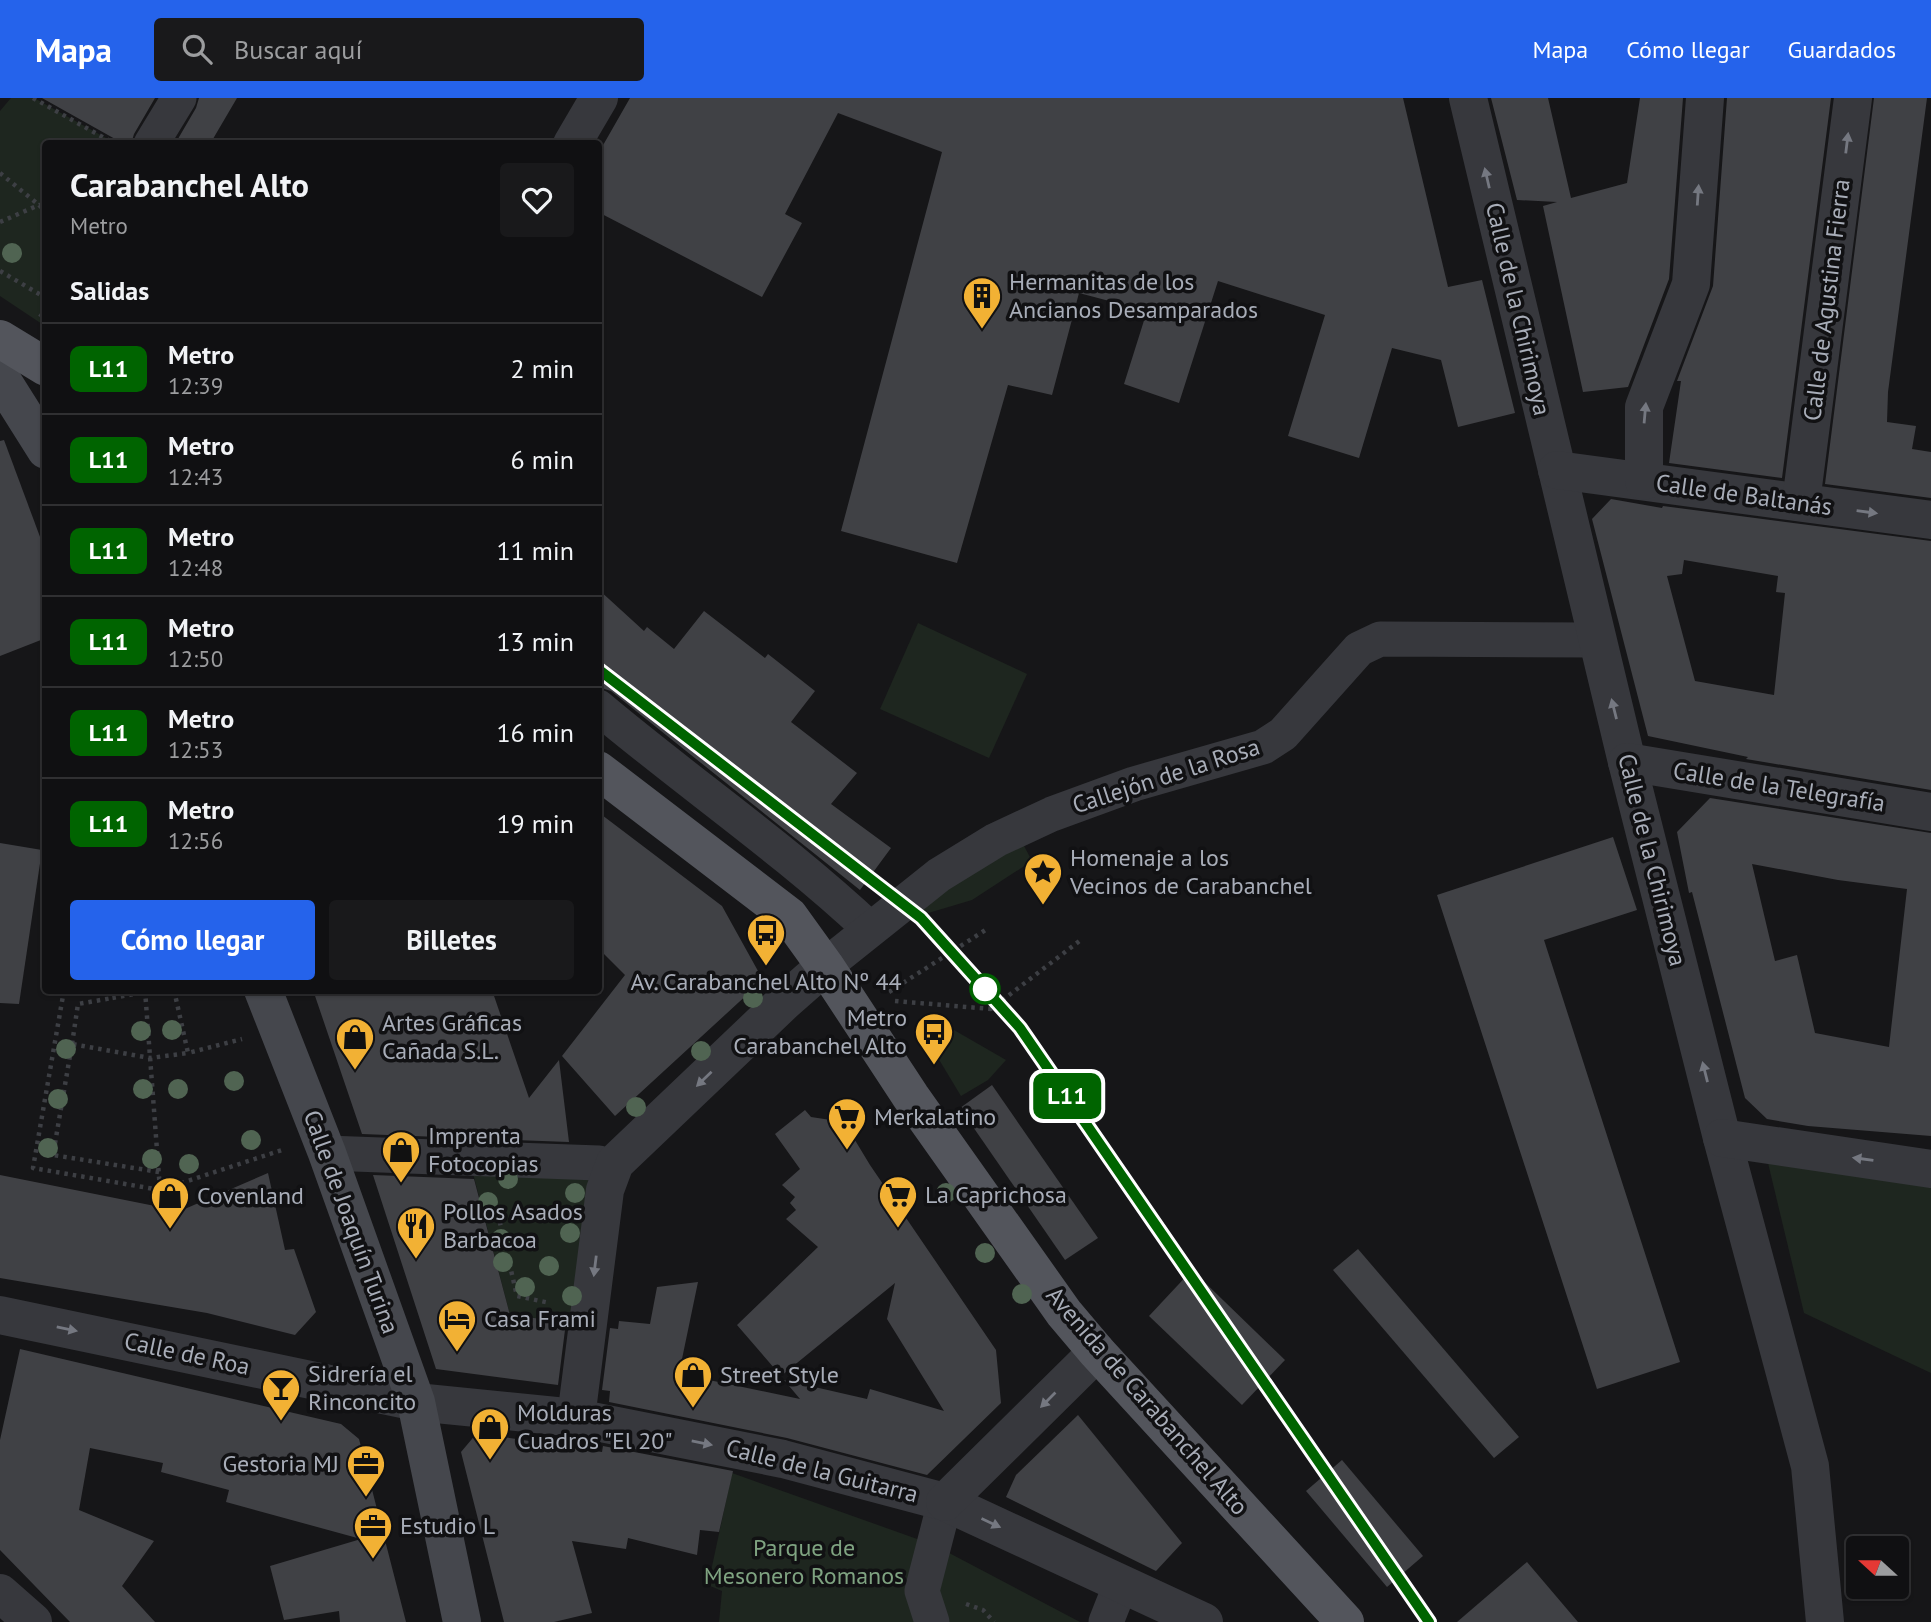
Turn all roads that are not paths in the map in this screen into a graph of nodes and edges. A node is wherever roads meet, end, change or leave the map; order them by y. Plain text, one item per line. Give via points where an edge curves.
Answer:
1 (179, 98) edge
2 (599, 98) edge
3 (1468, 98) edge
4 (1705, 98) edge
5 (1853, 98) edge
6 (153, 140) edge
7 (574, 140) edge
8 (0, 339) edge
9 (42, 365) edge
10 (0, 377) edge
11 (42, 444) edge
12 (1557, 470) junction
13 (1644, 481) junction
14 (1801, 502) junction
15 (1931, 520) edge
16 (1597, 640) junction
17 (602, 709) edge
18 (1627, 762) junction
19 (602, 773) edge
20 (1931, 812) edge
21 (870, 929) junction
22 (825, 966) junction
23 (265, 994) edge
24 (1722, 1138) junction
25 (327, 1153) junction
26 (599, 1163) dead end
27 (1931, 1169) edge
28 (0, 1315) edge
29 (1097, 1352) junction
30 (416, 1402) junction
31 (576, 1418) junction
32 (945, 1502) junction
33 (1121, 1584) junction
34 (0, 1593) edge
35 (33, 1622) edge
36 (462, 1622) edge
37 (932, 1622) edge
38 (1106, 1622) edge
39 (1204, 1622) edge
40 (1345, 1622) edge
41 (1825, 1622) edge

1 - 6 street
2 - 7 street
12 -> 3 street, Calle de la Chirimoya
13 -> 4 street via 1644,407 1691,284
14 -> 5 street, Calle de Agustina Fierra
8 - 9 main road
10 - 11 main road
12 - 13 street, Calle de Baltanás
12 - 16 street, Calle de la Chirimoya
13 - 14 street, Calle de Baltanás
14 -> 15 street, Calle de Baltanás
18 -> 16 street, Calle de la Chirimoya
16 - 21 street, Callejón de la Rosa via 1380,639 1359,649 1283,734 1263,747 1134,784 1052,814 996,840 939,875
17 - 21 street
18 - 20 street, Calle de la Telegrafía
24 -> 18 street, Calle de la Chirimoya
19 - 22 main road, Avenida de Carabanchel Alto via 789,916
21 - 22 street, Callejón de la Rosa
22 - 29 main road, Avenida de Carabanchel Alto via 911,1097
22 -> 31 street via 615,1164 605,1190
23 - 25 main road, Calle de Joaquín Turina
27 -> 24 street
24 - 41 street, Calle de la Chirimoya via 1810,1466
25 - 26 street
25 - 30 main road, Calle de Joaquín Turina
28 -> 30 street, Calle de Roa
29 -> 32 street
29 - 40 main road, Avenida de Carabanchel Alto
30 - 31 street, Calle de la Guitarra
30 - 36 main road, Calle de Joaquín Turina
31 -> 32 street, Calle de la Guitarra via 783,1459
32 -> 33 street, Calle de la Guitarra
32 - 37 street via 922,1591
33 - 38 street
33 - 39 street, Calle de la Guitarra
34 - 35 street

